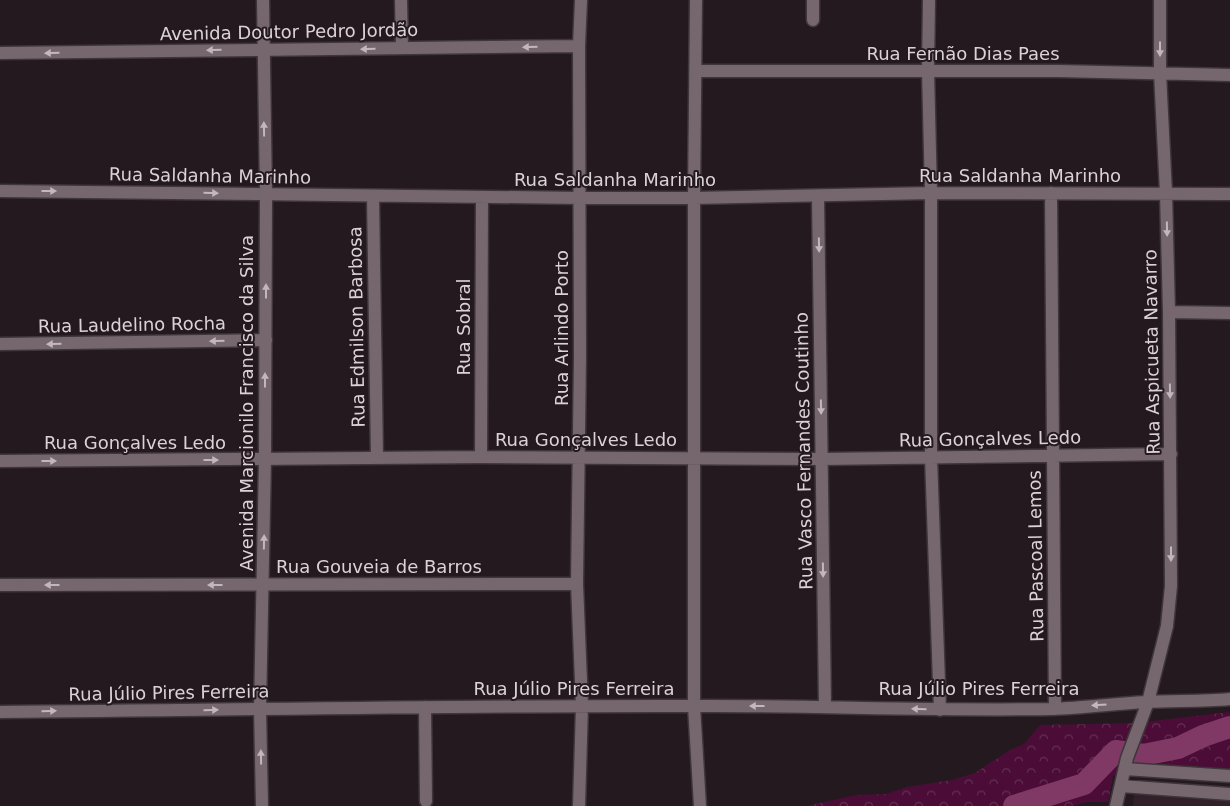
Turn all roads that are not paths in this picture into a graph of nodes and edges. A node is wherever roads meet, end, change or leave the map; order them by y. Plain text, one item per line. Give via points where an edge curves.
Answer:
1 (264, 0) edge
2 (401, 0) edge
3 (581, 0) edge
4 (696, 0) edge
5 (813, 0) edge
6 (929, 0) edge
7 (1160, 0) edge
8 (813, 20) dead end
9 (579, 46) junction
10 (402, 48) junction
11 (263, 50) junction
12 (0, 53) edge
13 (696, 71) junction
14 (928, 71) junction
15 (1160, 73) junction
16 (1230, 75) edge
17 (0, 191) edge
18 (931, 193) junction
19 (1051, 193) junction
20 (1166, 193) junction
21 (266, 194) junction
22 (1230, 194) edge
23 (373, 196) junction
24 (818, 196) junction
25 (482, 197) junction
26 (580, 198) junction
27 (694, 198) junction
28 (1169, 312) junction
29 (1230, 313) edge
30 (266, 340) junction
31 (0, 344) edge
32 (1171, 454) junction
33 (1052, 456) junction
34 (481, 457) junction
35 (931, 457) junction
36 (377, 458) junction
37 (579, 458) junction
38 (695, 458) junction
39 (265, 459) junction
40 (822, 459) junction
41 (0, 461) edge
42 (577, 584) junction
43 (0, 585) edge
44 (264, 585) junction
45 (1230, 699) edge
46 (1148, 702) junction
47 (582, 706) junction
48 (694, 706) junction
49 (825, 706) junction
50 (425, 707) junction
51 (260, 709) junction
52 (1055, 709) junction
53 (940, 710) junction
54 (0, 712) edge
55 (1128, 759) junction
56 (1230, 776) edge
57 (1121, 786) junction
58 (1230, 794) edge
59 (426, 802) dead end
60 (262, 806) edge
61 (579, 806) edge
62 (700, 806) edge
63 (1116, 806) edge

1 - 11 street, Avenida Marcionilo Francisco da Silva
2 - 10 street
3 - 9 street, Rua Arlindo Porto
4 - 13 street
5 - 8 street
6 - 14 street
7 -> 15 street, Rua Aspicueta Navarro
9 -> 10 street, Avenida Doutor Pedro Jordão
9 - 26 street, Rua Arlindo Porto
10 -> 11 street, Avenida Doutor Pedro Jordão
11 -> 12 street, Avenida Doutor Pedro Jordão
21 -> 11 street, Avenida Marcionilo Francisco da Silva
13 - 14 street, Rua Fernão Dias Paes
13 - 27 street
14 - 15 street, Rua Fernão Dias Paes
14 - 18 street
15 - 16 street, Rua Fernão Dias Paes
15 - 20 street, Rua Aspicueta Navarro
17 -> 21 street, Rua Saldanha Marinho
18 - 19 street, Rua Saldanha Marinho
18 - 24 street, Rua Saldanha Marinho
18 - 35 street
19 - 20 street, Rua Saldanha Marinho
19 - 33 street, Rua Pascoal Lemos
20 - 22 street, Rua Saldanha Marinho
20 -> 28 street, Rua Aspicueta Navarro
21 - 23 street, Rua Saldanha Marinho
30 -> 21 street, Avenida Marcionilo Francisco da Silva
23 - 25 street, Rua Saldanha Marinho
23 - 36 street, Rua Edmilson Barbosa
24 - 27 street, Rua Saldanha Marinho
24 -> 40 street, Rua Vasco Fernandes Coutinho
25 - 26 street, Rua Saldanha Marinho
25 - 34 street, Rua Sobral
26 - 27 street, Rua Saldanha Marinho
26 - 37 street, Rua Arlindo Porto
27 - 38 street
28 - 29 street
28 -> 32 street, Rua Aspicueta Navarro
30 -> 31 street, Rua Laudelino Rocha
39 -> 30 street, Avenida Marcionilo Francisco da Silva
32 - 33 street, Rua Gonçalves Ledo
32 -> 46 street, Rua Aspicueta Navarro via 1171,586 1167,626
33 - 35 street, Rua Gonçalves Ledo
33 - 52 street, Rua Pascoal Lemos
34 - 36 street, Rua Gonçalves Ledo
34 - 37 street, Rua Gonçalves Ledo
35 - 40 street, Rua Gonçalves Ledo
35 - 53 street
36 - 39 street, Rua Gonçalves Ledo
37 - 38 street, Rua Gonçalves Ledo
37 - 42 street, Rua Arlindo Porto
38 - 40 street, Rua Gonçalves Ledo
38 - 48 street
41 -> 39 street, Rua Gonçalves Ledo
44 -> 39 street, Avenida Marcionilo Francisco da Silva
40 -> 49 street, Rua Vasco Fernandes Coutinho
42 - 44 street, Rua Gouveia de Barros
42 - 47 street, Rua Arlindo Porto
44 -> 43 street, Rua Gouveia de Barros
44 - 51 street, Avenida Marcionilo Francisco da Silva
45 - 46 street, Rua Júlio Pires Ferreira
46 -> 52 street, Rua Júlio Pires Ferreira
46 - 55 street, Rua Aspicueta Navarro
47 - 48 street, Rua Júlio Pires Ferreira
47 - 50 street, Rua Júlio Pires Ferreira
47 - 61 street, Rua Arlindo Porto
49 -> 48 street, Rua Júlio Pires Ferreira
48 - 62 street
53 -> 49 street, Rua Júlio Pires Ferreira
50 - 51 street, Rua Júlio Pires Ferreira
50 - 59 street
54 -> 51 street, Rua Júlio Pires Ferreira
60 -> 51 street, Avenida Marcionilo Francisco da Silva
52 - 53 street, Rua Júlio Pires Ferreira
55 - 56 street
55 - 57 street, Rua Aspicueta Navarro
57 - 58 street
57 - 63 street, Rua Aspicueta Navarro

